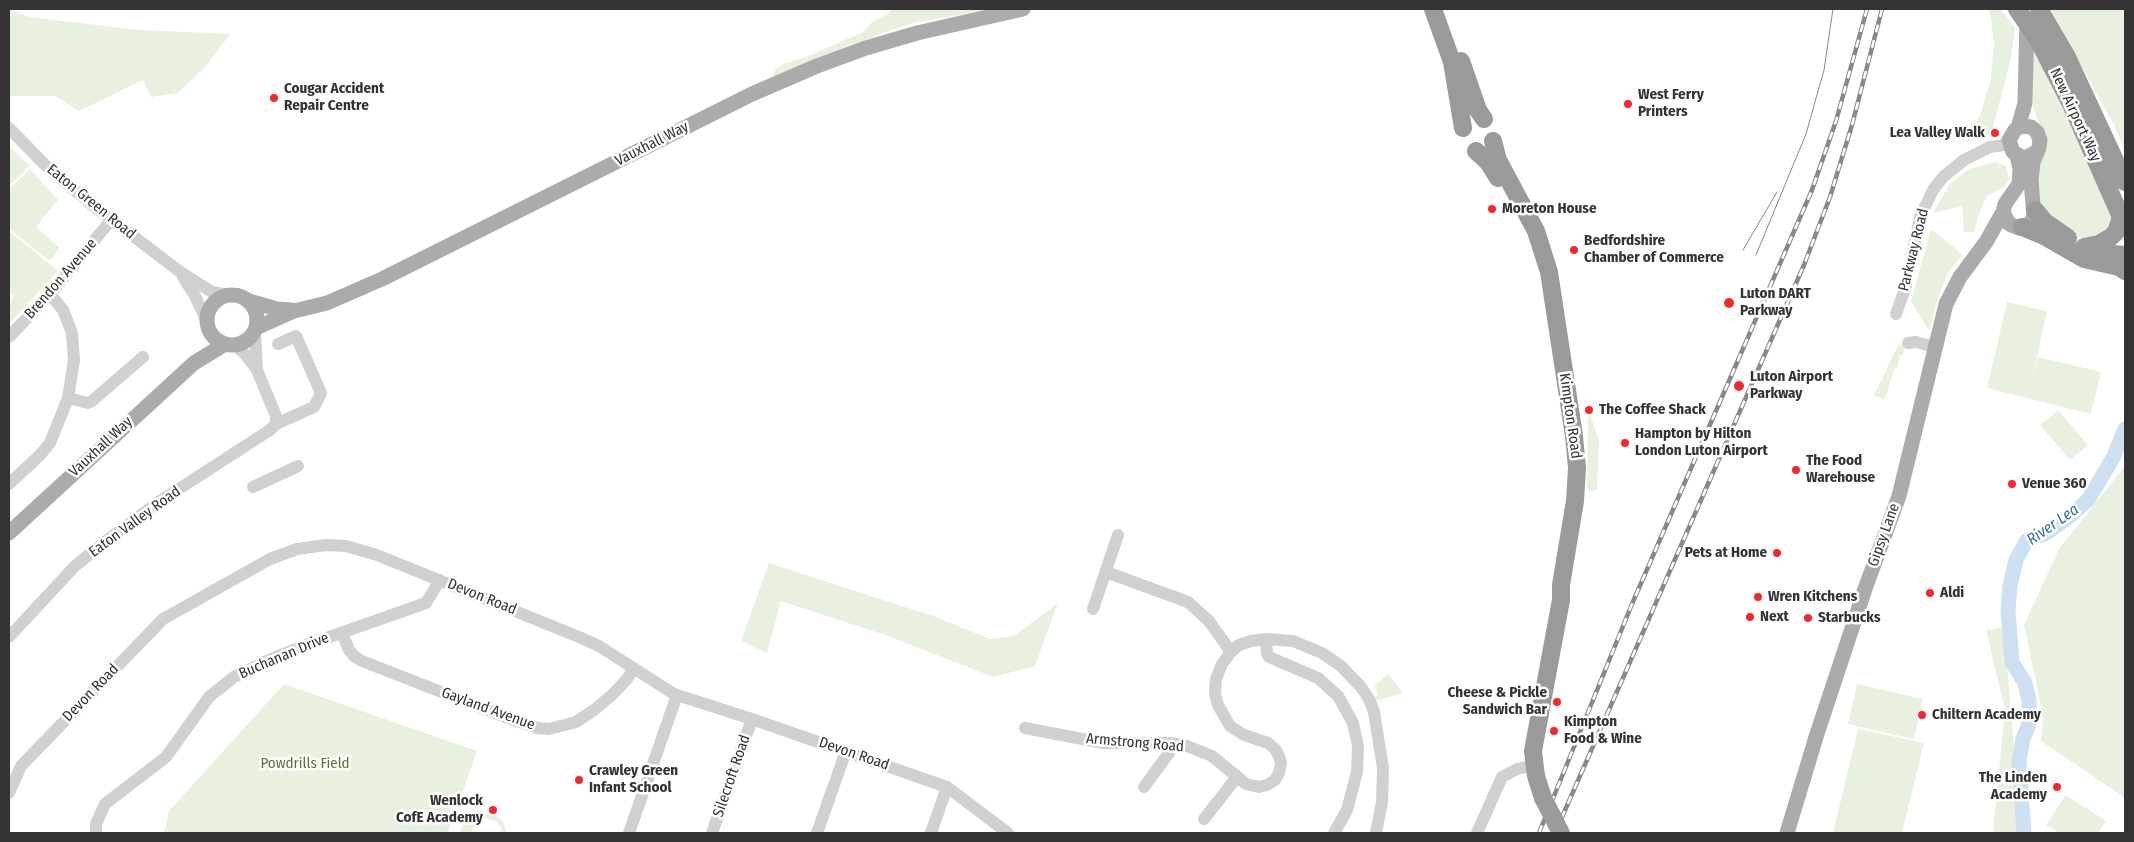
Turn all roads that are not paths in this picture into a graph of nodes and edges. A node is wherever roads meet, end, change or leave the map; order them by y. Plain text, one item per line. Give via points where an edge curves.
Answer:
1 (1023, 9) edge
2 (1433, 9) edge
3 (1442, 9) edge
4 (2017, 9) edge
5 (2027, 9) edge
6 (2042, 13) edge
7 (2025, 103) junction
8 (1484, 119) junction
9 (9, 128) edge
10 (1463, 128) junction
11 (2018, 128) junction
12 (2034, 129) junction
13 (1493, 141) junction
14 (2013, 149) junction
15 (1476, 151) junction
16 (2036, 152) junction
17 (2125, 182) edge
18 (2007, 205) junction
19 (2034, 207) junction
20 (112, 219) junction
21 (2123, 221) edge
22 (2019, 227) junction
23 (1986, 242) junction
24 (2084, 247) junction
25 (1541, 248) junction
26 (2125, 256) edge
27 (179, 271) junction
28 (2125, 271) edge
29 (50, 294) junction
30 (228, 295) junction
31 (249, 301) junction
32 (294, 311) junction
33 (1896, 314) dead end
34 (207, 325) junction
35 (255, 330) junction
36 (9, 337) edge
37 (1908, 343) dead end
38 (278, 344) dead end
39 (230, 345) junction
40 (1934, 347) junction
41 (143, 357) dead end
42 (194, 364) junction
43 (257, 370) junction
44 (68, 398) junction
45 (276, 424) junction
46 (298, 466) dead end
47 (9, 484) edge
48 (253, 486) dead end
49 (9, 533) edge
50 (1118, 534) dead end
51 (1106, 572) junction
52 (440, 580) junction
53 (1560, 585) junction
54 (1093, 609) dead end
55 (342, 632) junction
56 (9, 638) edge
57 (1266, 639) junction
58 (1231, 652) junction
59 (633, 669) junction
60 (677, 695) junction
61 (752, 719) junction
62 (1025, 728) dead end
63 (1172, 743) junction
64 (846, 751) junction
65 (1526, 767) junction
66 (1238, 777) junction
67 (1144, 787) dead end
68 (947, 788) junction
69 (9, 793) edge
70 (1543, 798) junction
71 (1204, 819) dead end
72 (96, 833) edge
73 (629, 833) edge
74 (712, 833) edge
75 (818, 833) edge
76 (931, 833) edge
77 (1008, 833) edge
78 (1334, 833) edge
79 (1376, 833) edge
80 (1477, 833) edge
81 (1562, 833) edge
82 (1787, 833) edge

1 - 32 main road, Vauxhall Way via 917,33 817,66 752,94 364,287 327,303
2 - 10 highway via 1452,62
3 - 8 highway
4 - 21 highway, New Airport Way, bridge via 2038,40 2069,99
5 - 7 main road
6 - 17 highway, New Airport Way via 2079,81
7 - 11 main road
7 - 12 main road
8 - 10 highway via 1474,119
8 - 13 highway via 1493,128
9 - 20 street, Eaton Green Road via 50,170
10 - 15 highway via 1464,144
11 - 12 main road
11 - 14 main road via 2012,133
12 - 16 main road via 2040,140
13 - 15 highway via 1486,149
13 - 25 highway, Kimpton Road via 1498,160 1536,231
14 - 16 main road via 2027,157
14 - 18 main road, Gipsy Lane via 2020,169 2019,184
14 - 33 street, Parkway Road via 1990,147 1964,160 1933,190 1920,217 1906,286
15 - 25 highway, Kimpton Road via 1488,162 1529,235
16 - 19 main road via 2030,180
18 - 19 main road via 2023,197
18 - 22 main road via 2009,224
18 - 23 main road, Gipsy Lane
19 - 22 main road via 2032,221
19 - 24 highway via 2040,217 2056,230
20 - 27 street, Eaton Green Road
20 - 29 street, Brendon Avenue
21 - 24 highway via 2111,237
22 - 23 main road, Gipsy Lane
22 - 28 highway via 2044,236 2084,259
23 - 40 main road, Gipsy Lane via 1952,290
24 - 26 highway via 2102,254
25 - 53 highway, Kimpton Road via 1555,303 1577,468 1575,501
27 - 30 street, Eaton Green Road via 212,292
27 - 34 street, Eaton Green Road via 195,296
29 - 36 street, Brendon Avenue
29 - 44 street via 63,310 72,333 74,360
30 - 31 main road via 238,295
30 - 34 main road via 214,302 209,309
31 - 32 main road, Vauxhall Way
31 - 35 main road via 257,314
32 - 35 main road, Vauxhall Way
34 - 39 main road via 216,340
34 - 42 main road, Vauxhall Way via 204,347
35 - 39 main road via 242,344
35 - 43 street
37 - 40 street
38 - 45 street, Eaton Valley Road via 296,336 321,394 314,407
39 - 42 main road, Vauxhall Way
39 - 43 street via 245,354
40 - 82 main road, Gipsy Lane via 1899,496 1865,589
41 - 44 street via 92,401
42 - 49 main road, Vauxhall Way
43 - 45 street via 276,416
44 - 47 street via 50,443
45 - 56 street, Eaton Valley Road via 157,503 75,566
46 - 48 street
50 - 51 street
51 - 54 street
51 - 58 street via 1188,602 1209,620
52 - 55 street, Buchanan Drive via 426,603
52 - 59 street, Devon Road via 599,646
52 - 69 street, Devon Road via 346,546 297,549 270,559 163,619 21,766
53 - 65 highway, Kimpton Road via 1552,598 1546,630
53 - 70 highway, Kimpton Road via 1561,600 1533,751
55 - 59 street, Gayland Avenue via 349,650 362,661 538,728 549,729 576,722 613,694
55 - 72 street, Buchanan Drive via 252,667 215,691 166,757 105,804 96,824
57 - 58 street via 1245,643
57 - 78 street via 1269,657 1318,678 1338,696 1354,723 1358,746 1357,772 1347,810
57 - 79 street via 1293,641 1322,653 1352,676 1369,700 1383,768 1382,802
58 - 66 street, Armstrong Road via 1216,679 1218,705 1230,726 1268,743 1275,749 1281,763 1279,774 1267,785 1246,784
59 - 60 street, Devon Road
60 - 61 street, Devon Road
60 - 73 street
61 - 64 street, Devon Road
61 - 74 street, Silecroft Road
62 - 63 street, Armstrong Road via 1103,742
63 - 66 street, Armstrong Road via 1212,756
63 - 67 street via 1169,754
64 - 68 street, Devon Road
64 - 75 street
65 - 70 highway, Kimpton Road via 1535,791
65 - 80 street via 1502,777
66 - 71 street
68 - 76 street
68 - 77 street, Devon Road
70 - 81 highway, Kimpton Road, bridge

